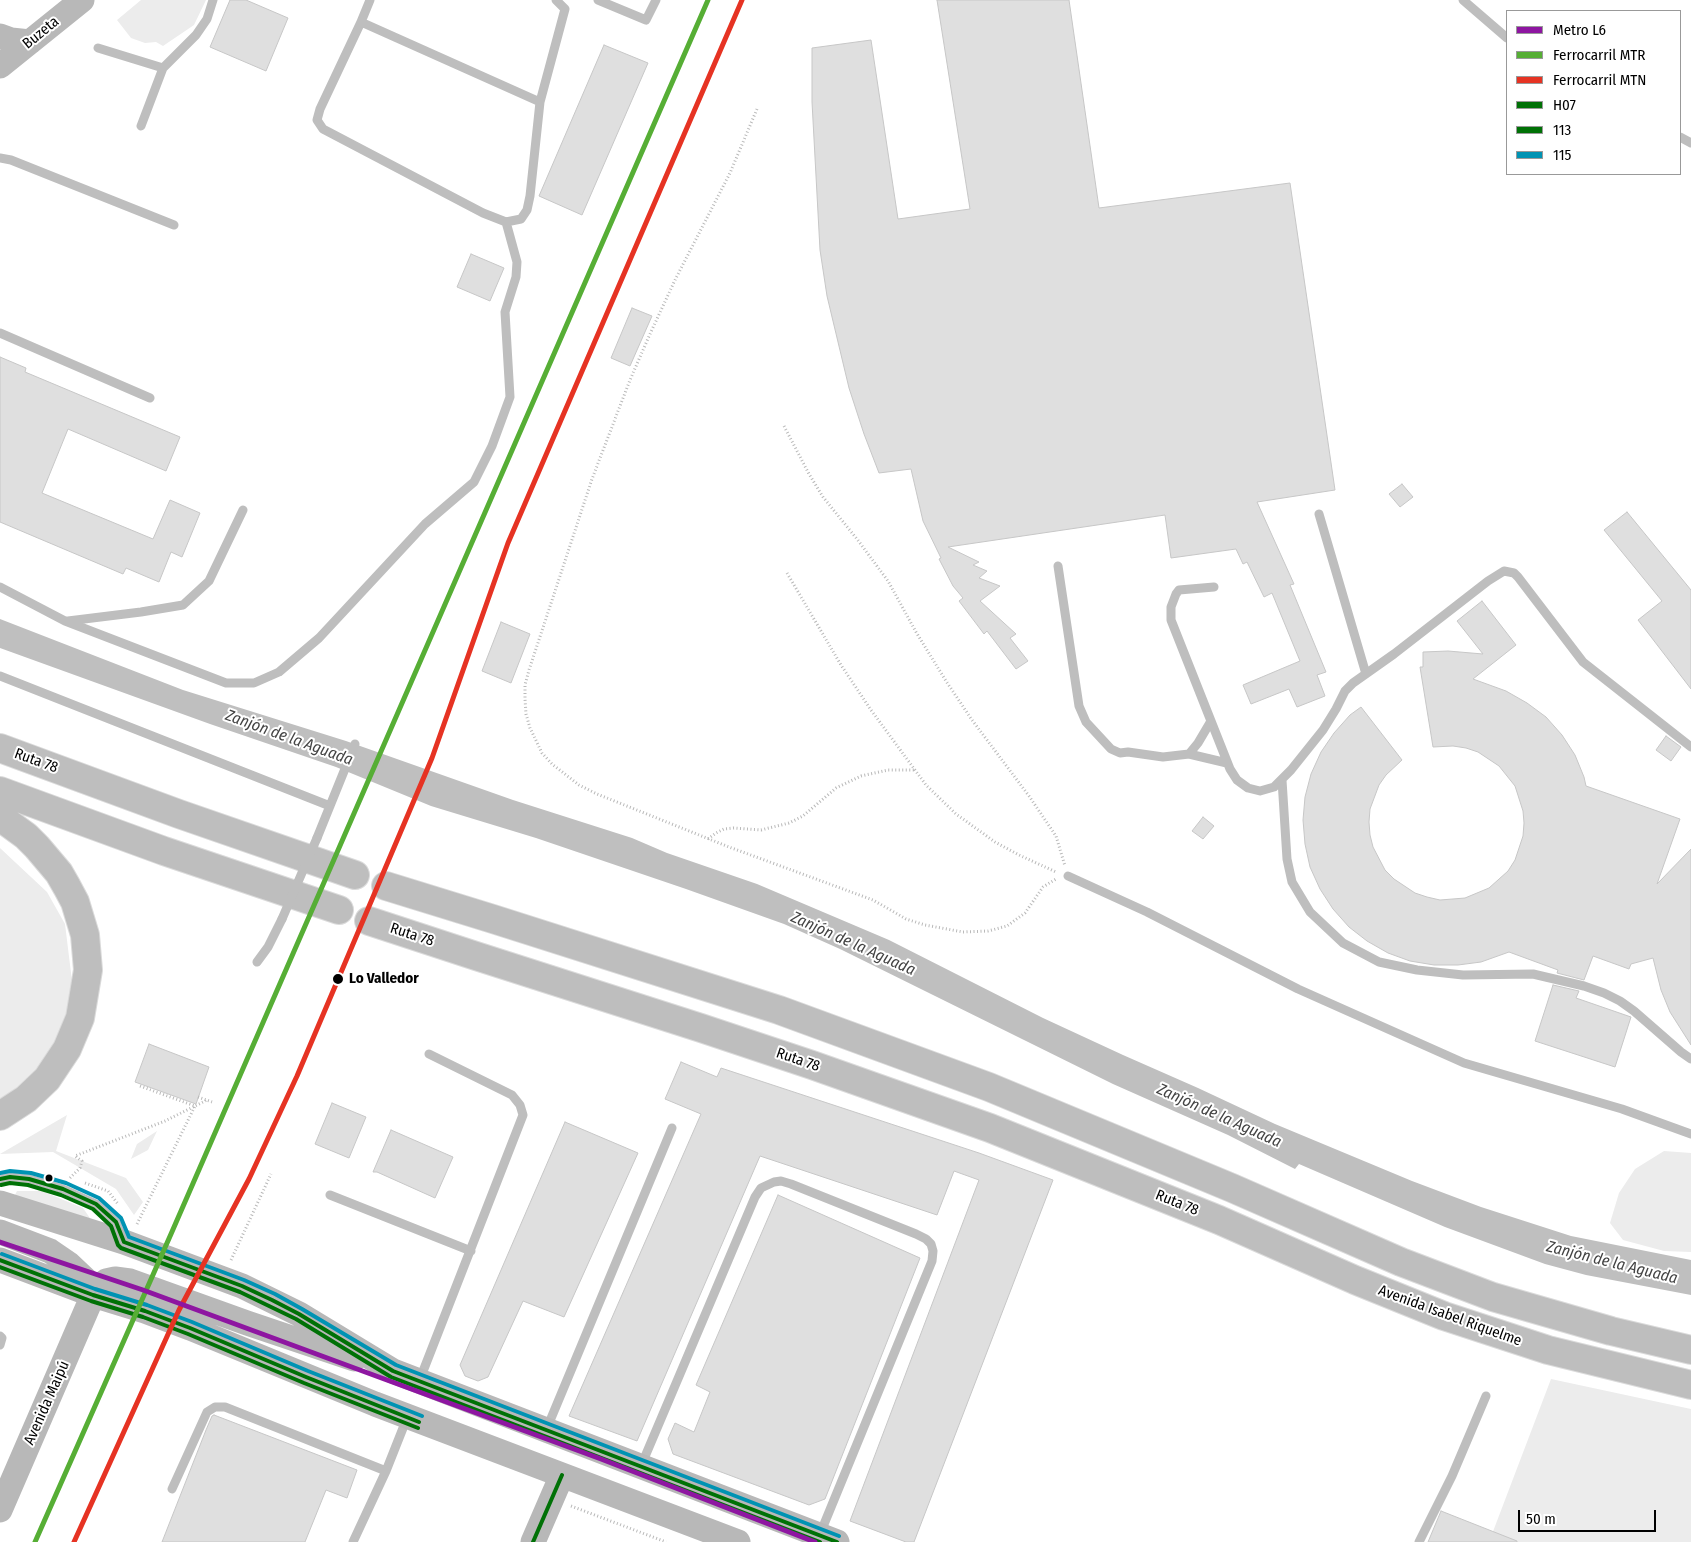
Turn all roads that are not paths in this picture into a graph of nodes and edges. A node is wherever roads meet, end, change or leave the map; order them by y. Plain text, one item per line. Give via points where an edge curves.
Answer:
1 (82, 0) edge
2 (214, 0) edge
3 (370, 0) edge
4 (556, 0) edge
5 (598, 0) edge
6 (656, 0) edge
7 (1463, 0) edge
8 (360, 22) junction
9 (0, 36) edge
10 (1506, 37) edge
11 (30, 42) junction
12 (98, 48) dead end
13 (0, 66) edge
14 (163, 68) junction
15 (540, 102) junction
16 (141, 126) dead end
17 (0, 158) edge
18 (506, 222) junction
19 (174, 224) dead end
20 (0, 333) edge
21 (150, 398) dead end
22 (243, 510) dead end
23 (1318, 514) dead end
24 (1058, 566) dead end
25 (0, 587) edge
26 (1214, 588) dead end
27 (66, 621) junction
28 (1366, 674) junction
29 (0, 676) edge
30 (1211, 721) junction
31 (355, 744) dead end
32 (1691, 747) edge
33 (0, 748) edge
34 (1189, 754) junction
35 (1227, 762) junction
36 (1282, 780) junction
37 (0, 791) edge
38 (330, 806) junction
39 (0, 818) edge
40 (355, 875) dead end
41 (1068, 876) road end
42 (386, 886) dead end
43 (339, 910) dead end
44 (369, 921) dead end
45 (257, 962) dead end
46 (429, 1054) dead end
47 (1691, 1059) edge
48 (0, 1116) edge
49 (672, 1128) dead end
50 (1691, 1134) edge
51 (0, 1179) edge
52 (330, 1195) dead end
53 (0, 1203) edge
54 (1219, 1220) joint
55 (0, 1232) edge
56 (127, 1232) junction
57 (471, 1251) junction
58 (0, 1260) edge
59 (93, 1295) junction
60 (0, 1336) edge
61 (0, 1345) edge
62 (1691, 1350) edge
63 (393, 1371) junction
64 (419, 1381) junction
65 (1691, 1385) edge
66 (1486, 1396) dead end
67 (408, 1417) junction
68 (547, 1429) junction
69 (633, 1463) junction
70 (386, 1471) junction
71 (562, 1475) junction
72 (172, 1489) dead end
73 (0, 1510) edge
74 (828, 1539) edge
75 (354, 1542) edge
76 (532, 1542) edge
77 (738, 1542) edge
78 (1419, 1542) edge

1 - 11 main road, Buzeta
2 - 14 lane via 196,35
3 - 8 lane
4 - 15 lane via 565,9
5 - 6 lane via 646,20
7 - 10 lane
8 - 15 lane
8 - 18 lane via 320,109 317,120 323,129
9 - 11 main road
11 - 13 main road, Buzeta
12 - 14 lane
14 - 16 lane
15 - 18 lane via 527,210 521,219
17 - 19 lane
18 - 27 lane via 517,262 516,277 505,312 510,397 492,446 474,482 425,524 319,638 279,672 254,682 226,683
20 - 21 lane
22 - 27 lane via 209,581 183,604
23 - 28 lane
24 - 34 lane via 1079,706 1086,722 1120,753 1163,757
25 - 27 lane
26 - 30 lane via 1179,590 1170,613
28 - 32 lane via 1488,581 1509,571 1518,576 1583,662
28 - 36 lane via 1345,691 1323,730
29 - 38 lane
30 - 34 lane
30 - 35 lane
31 - 38 lane
33 - 40 highway, Ruta 78
34 - 35 lane
35 - 36 lane via 1237,780 1248,788 1260,791 1274,787
36 - 47 lane via 1287,859 1292,882 1310,912 1344,943 1379,962 1417,970 1463,975 1532,974 1584,986 1620,1001
37 - 43 highway
38 - 45 lane, bridge via 282,919
39 - 48 highway via 26,836 49,859 68,887 86,935 88,970 80,1018 58,1064 26,1099
41 - 50 lane via 1147,912 1298,989 1464,1063 1622,1109
42 - 62 highway via 689,981 989,1087 1401,1262 1493,1296
44 - 54 highway, Ruta 78 via 840,1074 990,1128
46 - 57 lane via 512,1095 520,1104 523,1115
49 - 68 lane
51 - 56 lane via 29,1179 63,1189 96,1204
52 - 57 lane
53 - 56 main road
54 - 65 highway, Avenida Isabel Riquelme via 1399,1299 1462,1322 1548,1350
55 - 59 main road via 50,1251 86,1280
56 - 63 main road via 299,1314
57 - 64 lane
58 - 59 main road
59 - 63 main road via 106,1282 130,1281
59 - 67 main road via 190,1328
59 - 73 main road, Avenida Maipú
60 - 61 lane
63 - 64 main road
64 - 68 main road
66 - 78 lane
67 - 70 lane
67 - 71 main road
68 - 69 main road
69 - 71 main road via 598,1461
69 - 74 main road
69 - 74 lane via 755,1197 761,1188 774,1182 791,1184 916,1234 931,1244 933,1251
70 - 72 lane via 225,1407 214,1407 207,1412
70 - 75 lane
71 - 76 main road
71 - 77 main road

